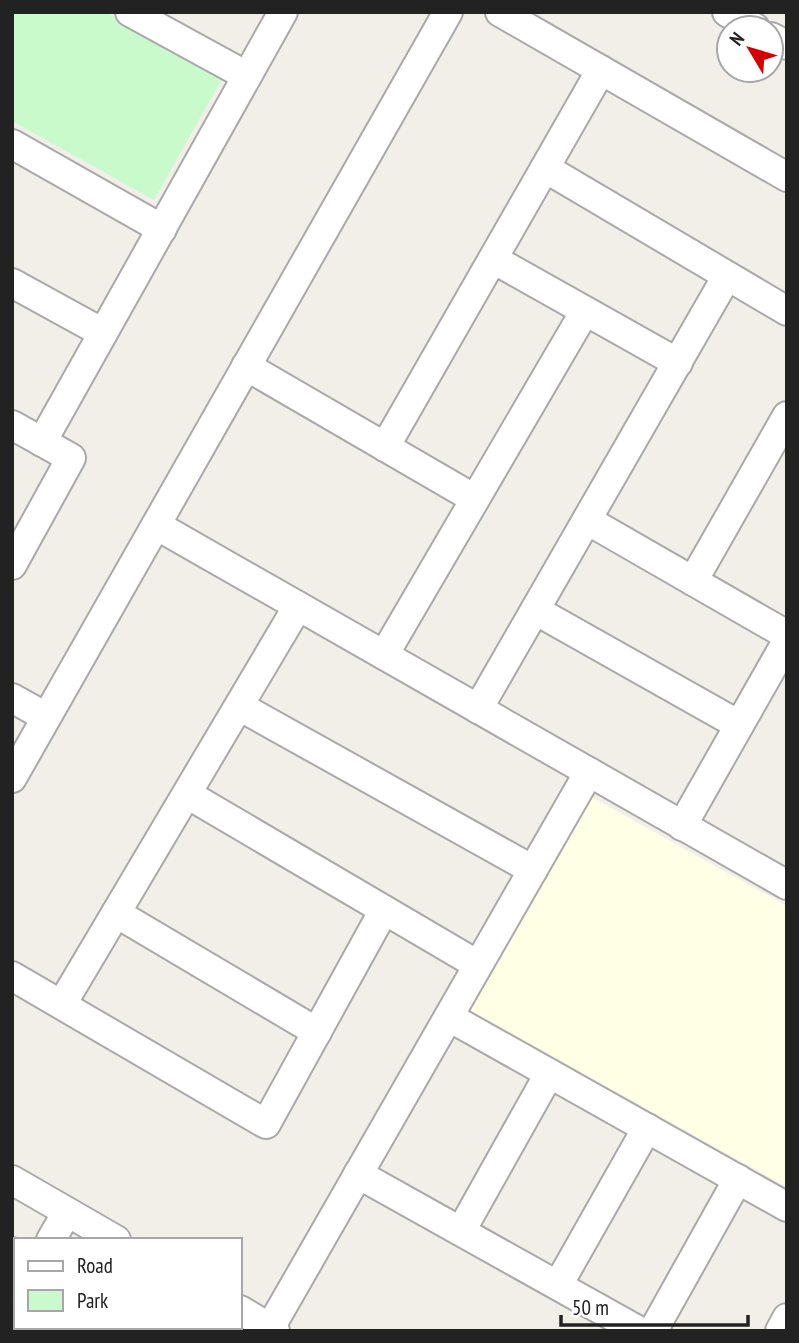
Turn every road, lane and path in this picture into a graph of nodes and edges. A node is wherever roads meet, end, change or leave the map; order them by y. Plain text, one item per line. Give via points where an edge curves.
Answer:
1 (130, 12) edge
2 (283, 12) edge
3 (447, 12) edge
4 (500, 12) edge
5 (601, 70) junction
6 (247, 76) junction
7 (12, 144) edge
8 (545, 168) junction
9 (785, 171) edge
10 (162, 229) junction
11 (493, 259) junction
12 (727, 276) junction
13 (12, 283) edge
14 (585, 311) junction
15 (787, 311) edge
16 (103, 333) junction
17 (678, 363) junction
18 (246, 366) junction
19 (787, 416) edge
20 (12, 425) edge
21 (42, 442) junction
22 (386, 447) junction
23 (475, 499) junction
24 (587, 520) junction
25 (156, 525) junction
26 (20, 535) edge
27 (12, 565) edge
28 (693, 581) junction
29 (298, 606) junction
30 (535, 610) junction
31 (787, 635) edge
32 (787, 641) edge
33 (384, 655) junction
34 (12, 698) edge
35 (239, 706) junction
36 (478, 709) junction
37 (47, 717) junction
38 (739, 725) junction
39 (589, 772) junction
40 (12, 778) edge
41 (187, 794) junction
42 (682, 826) junction
43 (533, 870) junction
44 (785, 880) edge
45 (384, 910) junction
46 (116, 913) junction
47 (478, 965) junction
48 (12, 976) edge
49 (62, 1004) junction
50 (449, 1017) junction
51 (317, 1032) junction
52 (549, 1073) junction
53 (647, 1128) junction
54 (358, 1174) junction
55 (738, 1179) junction
56 (12, 1180) edge
57 (787, 1207) edge
58 (68, 1212) junction
59 (461, 1231) junction
60 (52, 1238) edge
61 (113, 1238) edge
62 (558, 1285) junction
63 (242, 1311) edge
64 (787, 1318) edge
65 (273, 1329) edge
66 (639, 1331) edge
67 (653, 1331) edge
68 (780, 1331) edge

1 - 6 street
2 - 6 street
3 - 18 street
4 - 5 street
5 - 8 street
5 - 9 street
6 - 10 street
7 - 10 street
8 - 11 street
8 - 12 street
10 - 16 street
11 - 14 street
11 - 22 street
12 - 15 street
12 - 17 street
13 - 16 street
14 - 17 street
14 - 23 street
16 - 21 street
17 - 24 street
18 - 22 street
18 - 25 street
19 - 28 street
20 - 21 street
21 - 26 street via 71,458
22 - 23 street
23 - 33 street
24 - 28 street
24 - 30 street
25 - 29 street
25 - 37 street
26 - 27 street
28 - 31 street
29 - 33 street
29 - 35 street
30 - 36 street
30 - 38 street
32 - 38 street
33 - 36 street
34 - 37 street
35 - 41 street
35 - 43 street
36 - 39 street
37 - 40 street
38 - 42 street
39 - 42 street
39 - 43 street
41 - 45 street
41 - 46 street
42 - 44 street
43 - 47 street
45 - 47 street
45 - 51 street
46 - 49 street
46 - 51 street
47 - 50 street
48 - 49 street
49 - 51 street via 266,1124
50 - 52 street
50 - 54 street
52 - 53 street
52 - 59 street
53 - 55 street
53 - 62 street
54 - 59 street
54 - 65 street
55 - 57 street
55 - 67 street
56 - 58 street
58 - 60 street
58 - 61 street
59 - 62 street
62 - 66 street
63 - 65 street
64 - 68 street

